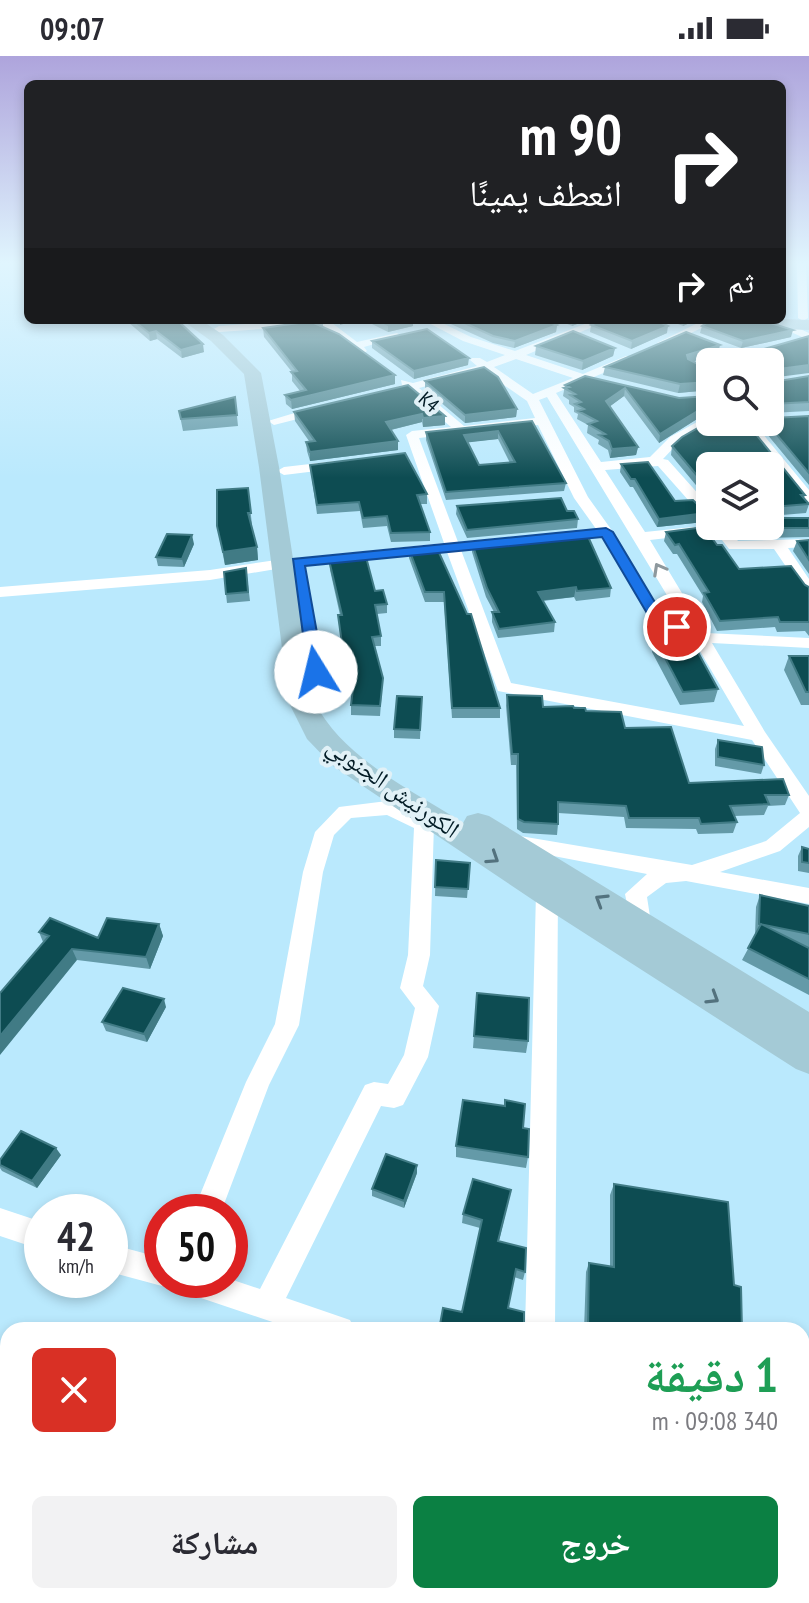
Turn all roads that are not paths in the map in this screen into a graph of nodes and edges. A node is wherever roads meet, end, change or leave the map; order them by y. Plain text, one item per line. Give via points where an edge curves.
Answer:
1 (211, 334) edge
2 (223, 334) edge
3 (339, 334) edge
4 (405, 334) edge
5 (441, 334) edge
6 (453, 334) edge
7 (580, 335) edge
8 (690, 335) edge
9 (809, 338) edge
10 (796, 342) edge
11 (354, 346) junction
12 (513, 355) junction
13 (377, 362) edge
14 (485, 367) junction
15 (389, 371) edge
16 (583, 377) junction
17 (612, 385) edge
18 (412, 387) junction
19 (549, 391) junction
20 (381, 395) edge
21 (532, 399) junction
22 (336, 406) edge
23 (274, 421) junction
24 (542, 421) junction
25 (459, 427) junction
26 (696, 428) edge
27 (758, 436) edge
28 (654, 461) junction
29 (344, 464) edge
30 (595, 467) junction
31 (284, 471) junction
32 (799, 488) edge
33 (696, 490) edge
34 (689, 491) junction
35 (696, 499) edge
36 (454, 507) edge
37 (438, 508) junction
38 (696, 527) edge
39 (641, 537) junction
40 (729, 540) edge
41 (513, 541) edge
42 (809, 543) edge
43 (452, 546) junction
44 (779, 546) junction
45 (290, 563) junction
46 (809, 590) edge
47 (0, 592) edge
48 (697, 637) junction
49 (809, 643) edge
50 (758, 735) junction
51 (402, 806) junction
52 (809, 814) edge
53 (505, 840) junction
54 (692, 873) junction
55 (547, 893) junction
56 (809, 896) edge
57 (640, 923) junction
58 (809, 1031) edge
59 (809, 1058) edge
60 (214, 1194) edge
61 (0, 1222) edge
62 (24, 1230) edge
63 (243, 1298) edge
64 (267, 1306) junction
65 (316, 1322) edge
66 (540, 1322) edge

1 - 45 main road, الكورنيش الجنوبي via 252,373
2 - 23 main road, الكورنيش الجنوبي via 264,371
3 - 11 street
4 - 11 street
5 - 14 street
6 - 12 street
7 - 12 street
8 - 16 street via 628,354
9 - 10 street
11 - 13 street
12 - 14 street
12 - 16 street
14 - 18 street
14 - 21 street
15 - 18 street, K4
16 - 17 street
16 - 19 street
18 - 20 street
18 - 25 street, K4
19 - 21 street
19 - 30 street
21 - 24 street
22 - 23 street
23 - 31 main road, الكورنيش الجنوبي
24 - 25 street
24 - 48 street via 573,498 657,617
25 - 37 street via 412,435 410,455
26 - 28 street via 674,440
27 - 32 street
28 - 30 street
28 - 34 street via 663,463
29 - 31 street
30 - 39 street
31 - 45 main road, الكورنيش الجنوبي
33 - 34 street
34 - 35 street
36 - 37 street
37 - 43 street
38 - 39 street
48 -> 39 street
40 - 44 street via 734,546
41 - 43 street
42 - 44 street
43 - 45 street
43 - 50 street via 504,687
44 - 46 street
45 - 47 street
45 - 51 main road, الكورنيش الجنوبي via 302,703 317,733
45 - 53 main road, الكورنيش الجنوبي via 321,699 335,726 358,751
48 - 49 street
48 - 50 street
50 - 52 street
51 -> 55 main road, الكورنيش الجنوبي
51 - 60 street via 346,812 325,832 313,872 287,1025 258,1082
51 - 64 street via 424,824 419,955 411,988 427,1006 416,1057 394,1097 374,1093
52 - 54 street via 773,846
53 - 54 street
57 -> 53 main road, الكورنيش الجنوبي
54 - 56 street
54 - 57 street via 661,875 636,894
55 -> 59 main road, الكورنيش الجنوبي
55 - 66 street
57 - 58 main road, الكورنيش الجنوبي
61 - 62 street
63 - 64 street
64 - 65 street

